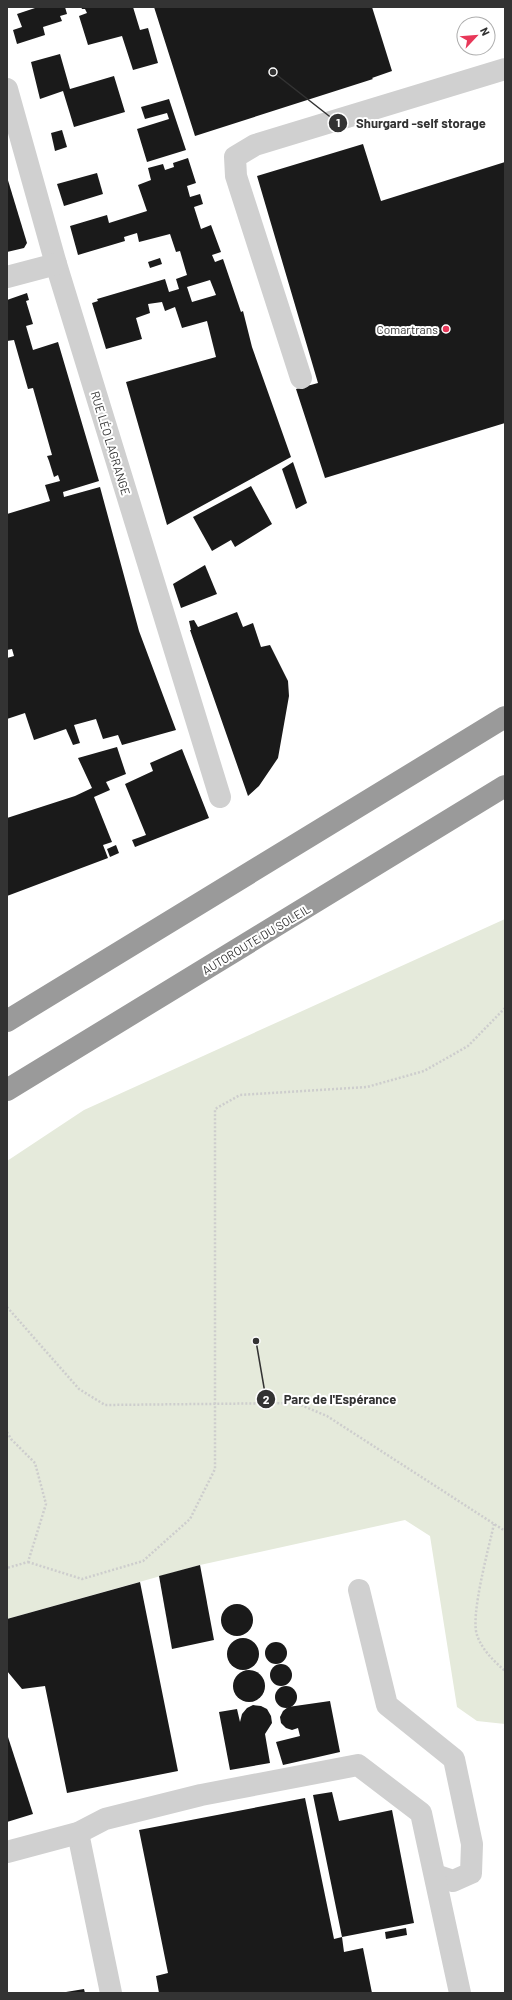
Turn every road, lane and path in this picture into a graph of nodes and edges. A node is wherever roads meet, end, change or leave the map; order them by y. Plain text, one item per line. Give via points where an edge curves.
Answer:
1 (505, 69) edge
2 (7, 89) edge
3 (56, 264) junction
4 (7, 278) edge
5 (301, 378) dead end
6 (505, 718) edge
7 (505, 786) edge
8 (220, 796) dead end
9 (505, 1008) edge
10 (7, 1021) edge
11 (7, 1090) edge
12 (7, 1307) edge
13 (214, 1404) junction
14 (7, 1432) edge
15 (494, 1524) junction
16 (505, 1531) edge
17 (28, 1562) junction
18 (7, 1568) edge
19 (359, 1590) dead end
20 (505, 1671) edge
21 (78, 1833) junction
22 (7, 1852) edge
23 (435, 1875) junction
24 (112, 1993) edge
25 (460, 1993) edge

1 - 5 street via 255,145 235,157 236,176
2 - 3 street, RUE LÉO LAGRANGE
3 - 4 street
3 - 8 street, RUE LÉO LAGRANGE
6 - 10 highway
7 - 11 highway, AUTOROUTE DU SOLEIL
9 - 13 path via 468,1046 424,1071 367,1087 240,1095 216,1109
12 - 13 path via 79,1389 105,1405
13 - 15 path via 296,1402 327,1416
13 - 17 path via 215,1469 190,1519 143,1561 82,1579
14 - 17 path via 35,1463 46,1504
15 - 16 path
15 - 20 path via 474,1619 477,1636 491,1659
17 - 18 path
19 - 23 street via 387,1705 454,1759 472,1844 471,1873 453,1881
21 - 22 street
21 - 23 street via 105,1819 201,1794 358,1765 421,1813
21 - 24 street
23 - 25 street

